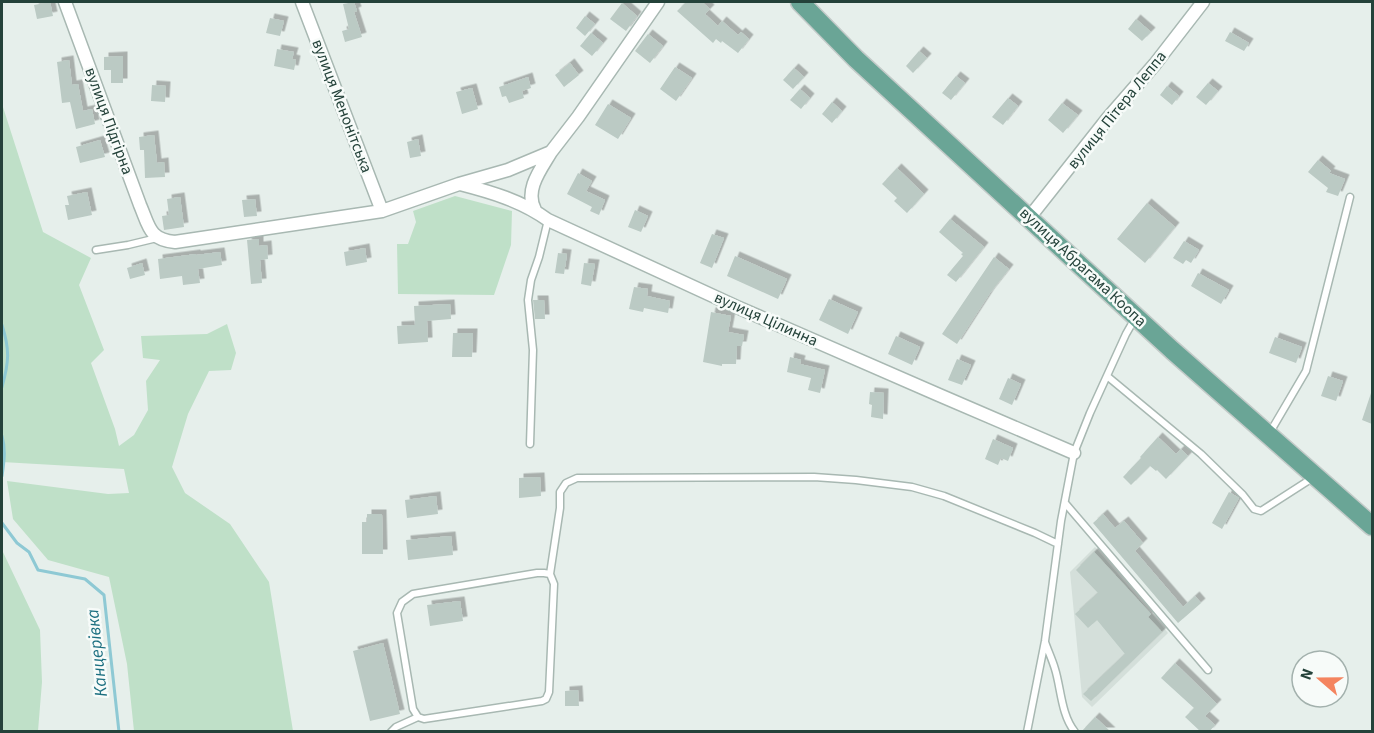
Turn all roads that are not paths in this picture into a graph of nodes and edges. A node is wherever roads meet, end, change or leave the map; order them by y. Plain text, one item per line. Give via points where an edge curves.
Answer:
1 (65, 2) edge
2 (302, 2) edge
3 (658, 2) edge
4 (800, 2) edge
5 (1203, 2) edge
6 (551, 152) junction
7 (459, 183) junction
8 (1350, 197) dead end
9 (535, 210) junction
10 (382, 212) junction
11 (1029, 218) junction
12 (548, 220) junction
13 (156, 238) junction
14 (96, 250) dead end
15 (1136, 316) junction
16 (1107, 376) junction
17 (1269, 435) junction
18 (530, 444) dead end
19 (1074, 453) junction
20 (1316, 476) junction
21 (1065, 503) junction
22 (1372, 525) edge
23 (1058, 544) junction
24 (550, 574) junction
25 (1045, 641) junction
26 (1208, 670) dead end
27 (418, 717) junction
28 (391, 732) edge
29 (1027, 732) edge
30 (1075, 732) edge

1 - 13 street, вулиця Підгірна via 140,206
2 - 10 street, вулиця Менонітська
3 - 6 street
4 - 11 main road, вулиця Абрагама Коопа via 856,59
5 - 11 street, вулиця Пітера Леппа
6 - 7 street via 508,170
6 - 9 street via 536,177 531,203
7 - 9 street, вулиця Цілинна
7 - 10 street
8 - 17 lane via 1306,371
9 - 12 street, вулиця Цілинна
10 - 13 street via 175,242
11 - 15 main road, вулиця Абрагама Коопа
12 - 18 lane via 528,300 533,350
12 - 19 street, вулиця Цілинна
13 - 14 lane
15 - 16 lane
15 - 17 main road, вулиця Абрагама Коопа
16 - 19 lane
16 - 20 lane via 1201,454 1254,509 1261,511
17 - 20 main road, вулиця Абрагама Коопа
19 - 21 lane
20 - 22 main road, вулиця Абрагама Коопа
21 - 23 lane
21 - 26 lane
23 - 24 lane via 944,496 912,487 814,477 577,478 566,483 560,492
23 - 25 lane
24 - 27 lane via 554,584 546,699
24 - 27 lane via 413,594 402,602 397,613 413,708
25 - 29 lane
25 - 30 lane
27 - 28 lane

